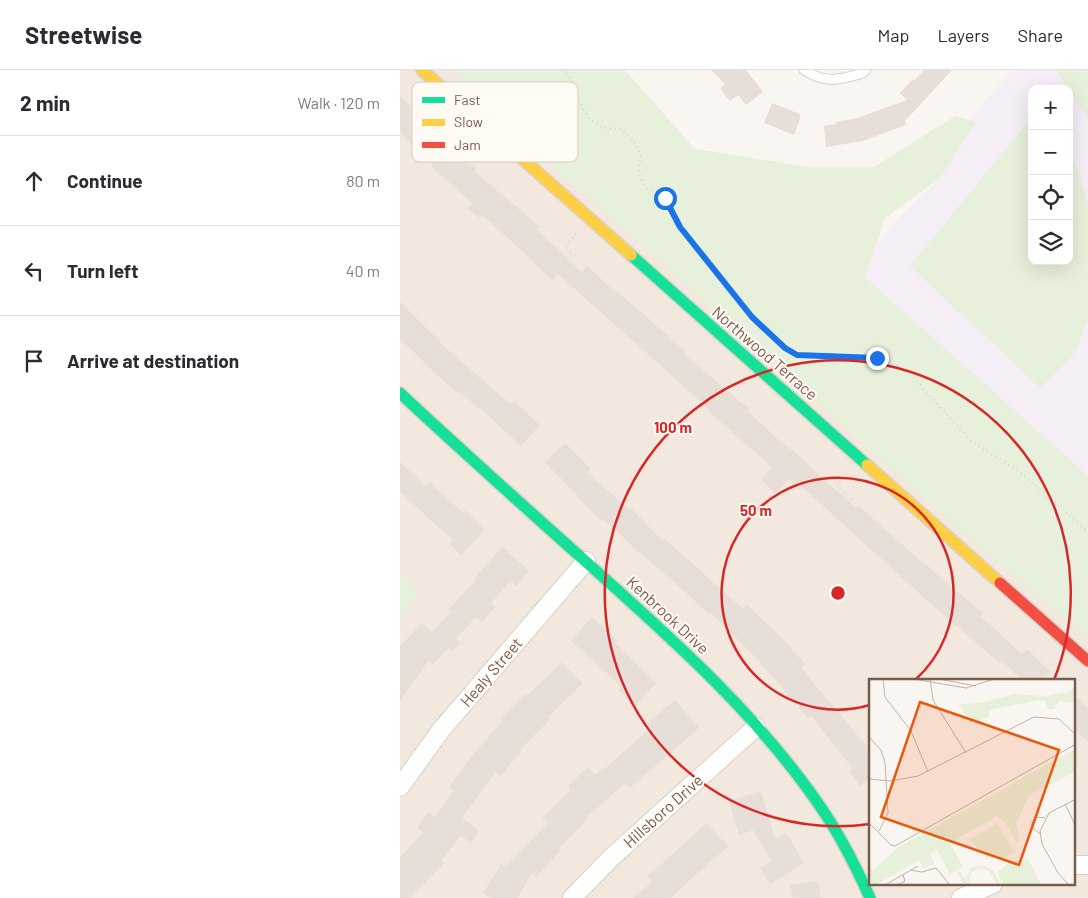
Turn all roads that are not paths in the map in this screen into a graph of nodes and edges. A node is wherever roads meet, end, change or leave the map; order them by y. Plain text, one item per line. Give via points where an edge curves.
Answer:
1 (422, 70) edge
2 (804, 70) edge
3 (866, 70) edge
4 (436, 82) edge
5 (526, 162) edge
6 (400, 393) edge
7 (586, 561) junction
8 (1088, 661) edge
9 (756, 727) junction
10 (400, 787) edge
11 (989, 886) edge
12 (572, 898) edge
13 (870, 898) edge
14 (961, 898) edge

1 - 4 street, Northwood Terrace
2 - 3 lane via 816,77 837,80
5 - 8 street, Northwood Terrace
6 - 7 street, Kenbrook Drive
7 - 9 street, Kenbrook Drive via 693,660
7 - 10 street, Healy Street via 441,730
9 - 12 street, Hillsboro Drive via 612,857
9 - 13 street, Kenbrook Drive via 796,774 839,834
11 - 14 street

